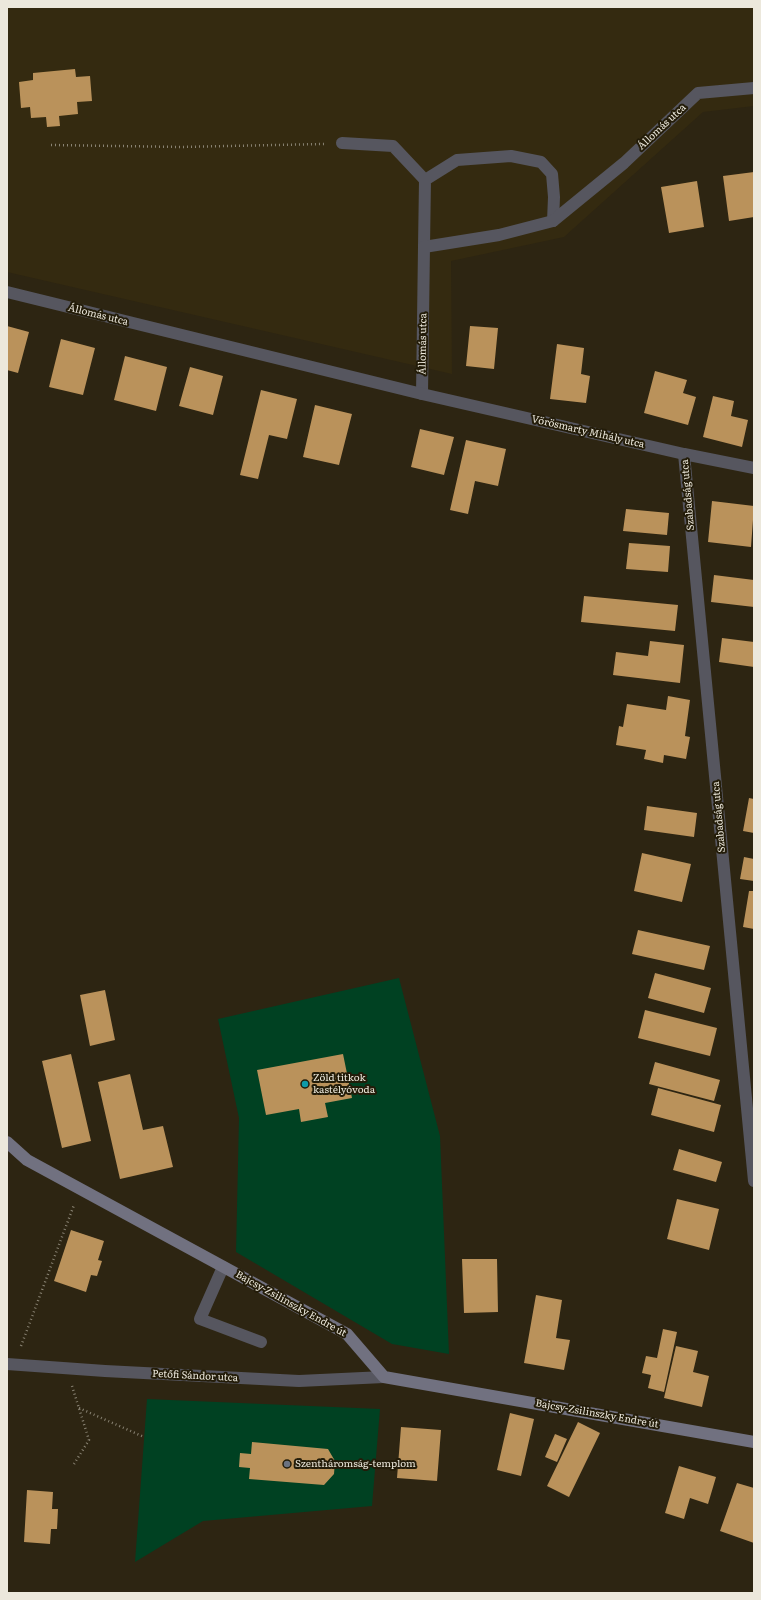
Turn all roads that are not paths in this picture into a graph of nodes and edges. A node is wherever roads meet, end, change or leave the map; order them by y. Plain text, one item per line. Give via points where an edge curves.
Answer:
1 (754, 88) edge
2 (342, 143) road end
3 (425, 180) junction
4 (553, 221) junction
5 (424, 247) junction
6 (7, 292) edge
7 (422, 394) junction
8 (684, 454) junction
9 (754, 468) edge
10 (7, 1142) edge
11 (754, 1181) edge
12 (223, 1267) junction
13 (261, 1342) dead end
14 (11, 1364) edge
15 (384, 1377) junction
16 (754, 1442) edge

1 - 4 street, Állomás utca via 698,93 624,163
2 - 3 street via 393,146
3 - 4 street via 457,160 510,156 541,162 552,174
3 - 5 street
4 - 5 street, Állomás utca via 499,235
5 - 7 street, Állomás utca
6 - 7 street, Állomás utca
7 - 8 street, Vörösmarty Mihály utca
8 - 9 street, Vörösmarty Mihály utca
8 - 11 street, Szabadság utca
10 - 12 main road, Bajcsy-Zsilinszky Endre út via 27,1160
12 - 13 street via 200,1319
12 - 15 main road, Bajcsy-Zsilinszky Endre út via 347,1334
14 - 15 street, Petőfi Sándor utca via 299,1381
15 - 16 main road, Bajcsy-Zsilinszky Endre út

